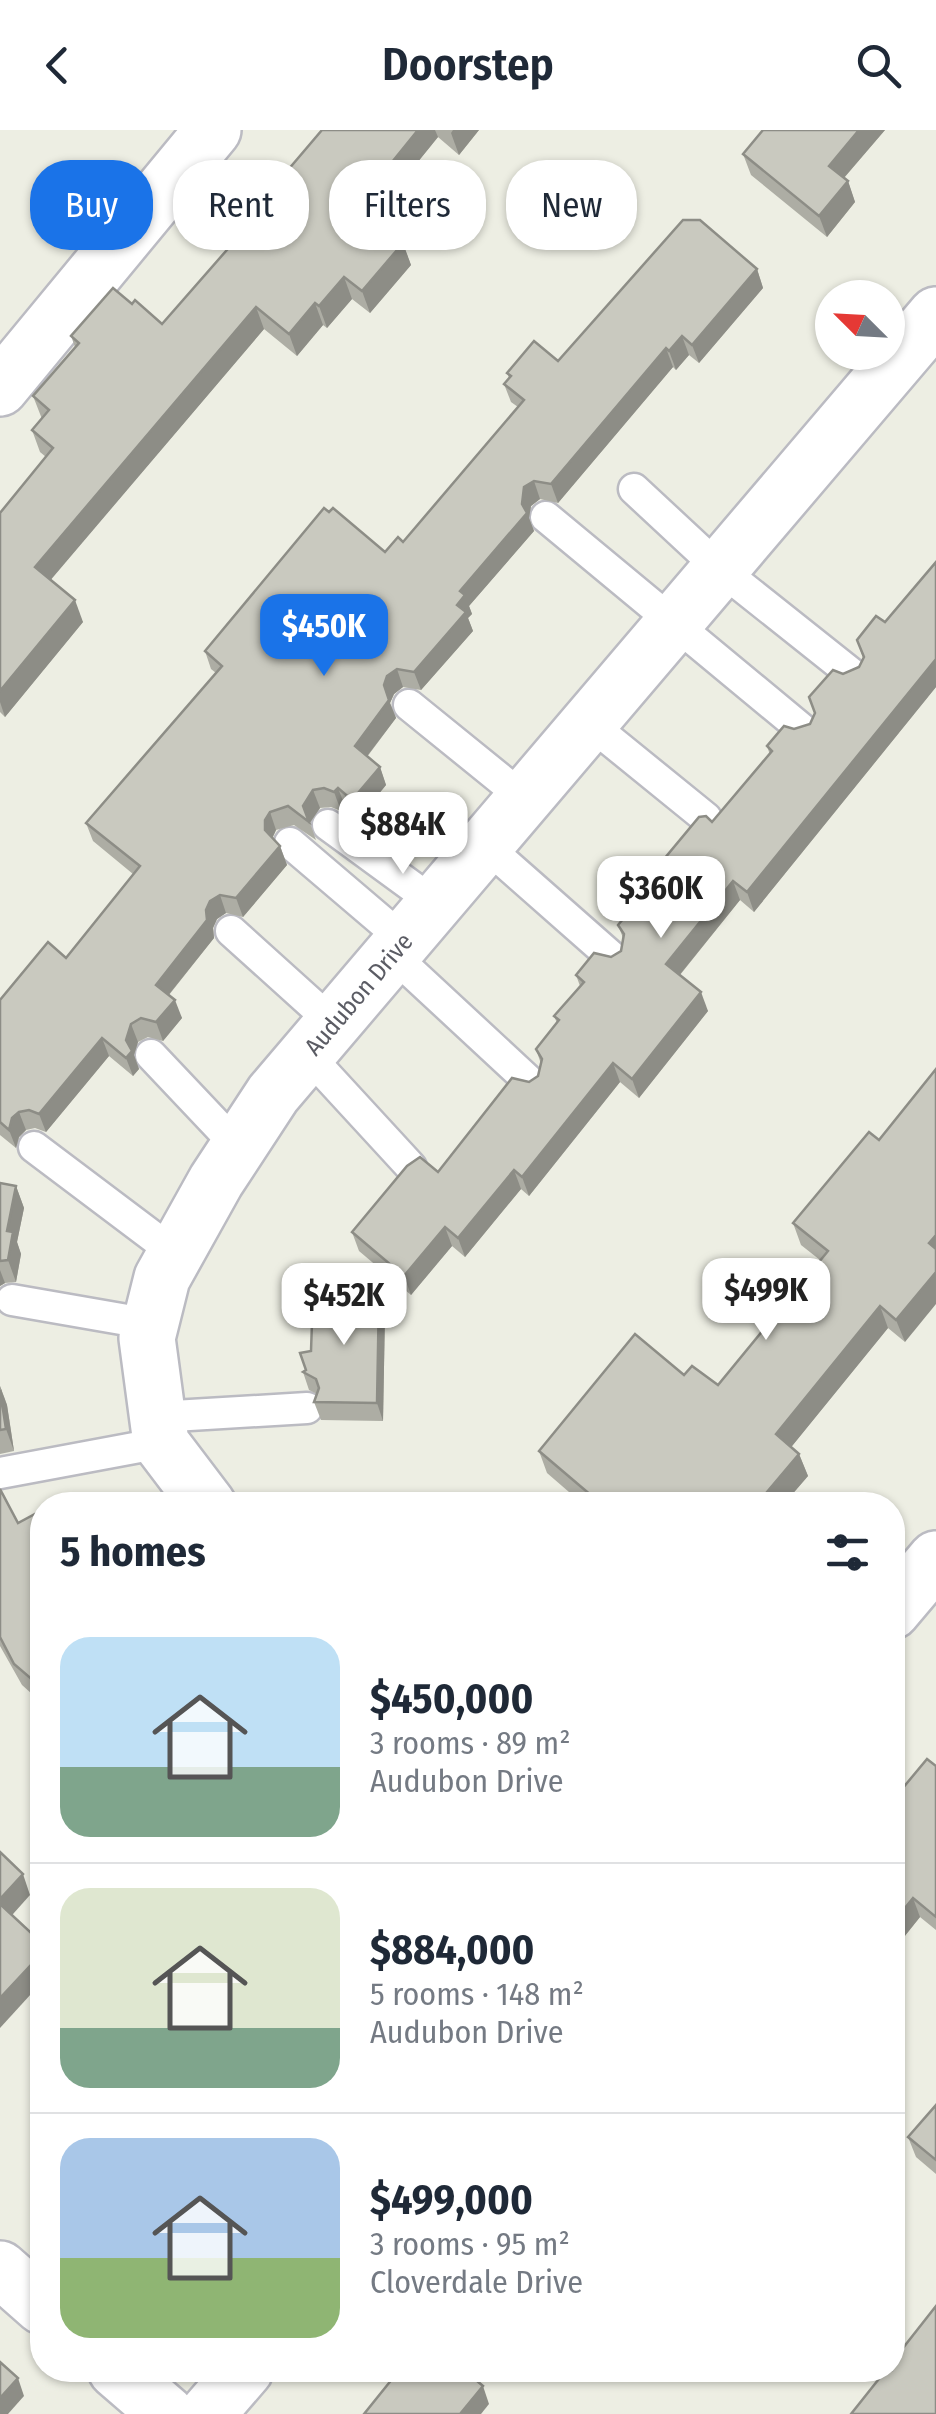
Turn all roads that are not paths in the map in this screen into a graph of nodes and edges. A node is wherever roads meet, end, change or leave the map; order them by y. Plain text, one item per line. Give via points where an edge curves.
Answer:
1 (213, 130) edge
2 (936, 315) edge
3 (0, 388) edge
4 (634, 489) dead end
5 (546, 517) dead end
6 (720, 569) junction
7 (674, 624) junction
8 (852, 674) edge
9 (409, 704) dead end
10 (590, 722) junction
11 (803, 730) edge
12 (525, 799) junction
13 (706, 818) edge
14 (328, 826) dead end
15 (290, 843) dead end
16 (486, 846) junction
17 (230, 931) dead end
18 (412, 933) junction
19 (613, 958) edge
20 (320, 1039) junction
21 (151, 1056) dead end
22 (531, 1083) edge
23 (34, 1147) dead end
24 (238, 1148) junction
25 (411, 1167) edge
26 (176, 1254) junction
27 (12, 1300) dead end
28 (150, 1324) junction
29 (307, 1408) dead end
30 (159, 1430) junction
31 (0, 1473) edge
32 (200, 1492) edge
33 (936, 1559) edge
34 (905, 1596) edge
35 (0, 2270) edge
36 (30, 2296) edge
37 (130, 2382) edge
38 (234, 2382) edge
39 (167, 2414) edge
40 (206, 2414) edge

1 - 3 street
2 - 6 street, Audubon Drive
4 - 6 lane
5 - 7 lane
6 - 7 street, Audubon Drive
6 - 8 lane
7 - 10 street, Audubon Drive
7 - 11 lane
9 - 12 lane
10 - 12 street, Audubon Drive
10 - 13 lane
12 - 16 street, Audubon Drive
14 - 18 lane
15 - 18 lane
16 - 18 street, Audubon Drive
16 - 19 lane
17 - 20 lane
18 - 20 street, Audubon Drive
18 - 22 lane
20 - 24 street, Audubon Drive via 272,1094
20 - 25 lane
21 - 24 lane
23 - 26 lane
24 - 26 street, Audubon Drive
26 - 28 street, Audubon Drive
27 - 28 lane
28 - 30 street, Audubon Drive
29 - 30 lane
30 - 31 lane
30 - 32 street, Audubon Drive
33 - 34 street
35 - 36 street
37 - 39 street
38 - 40 street

